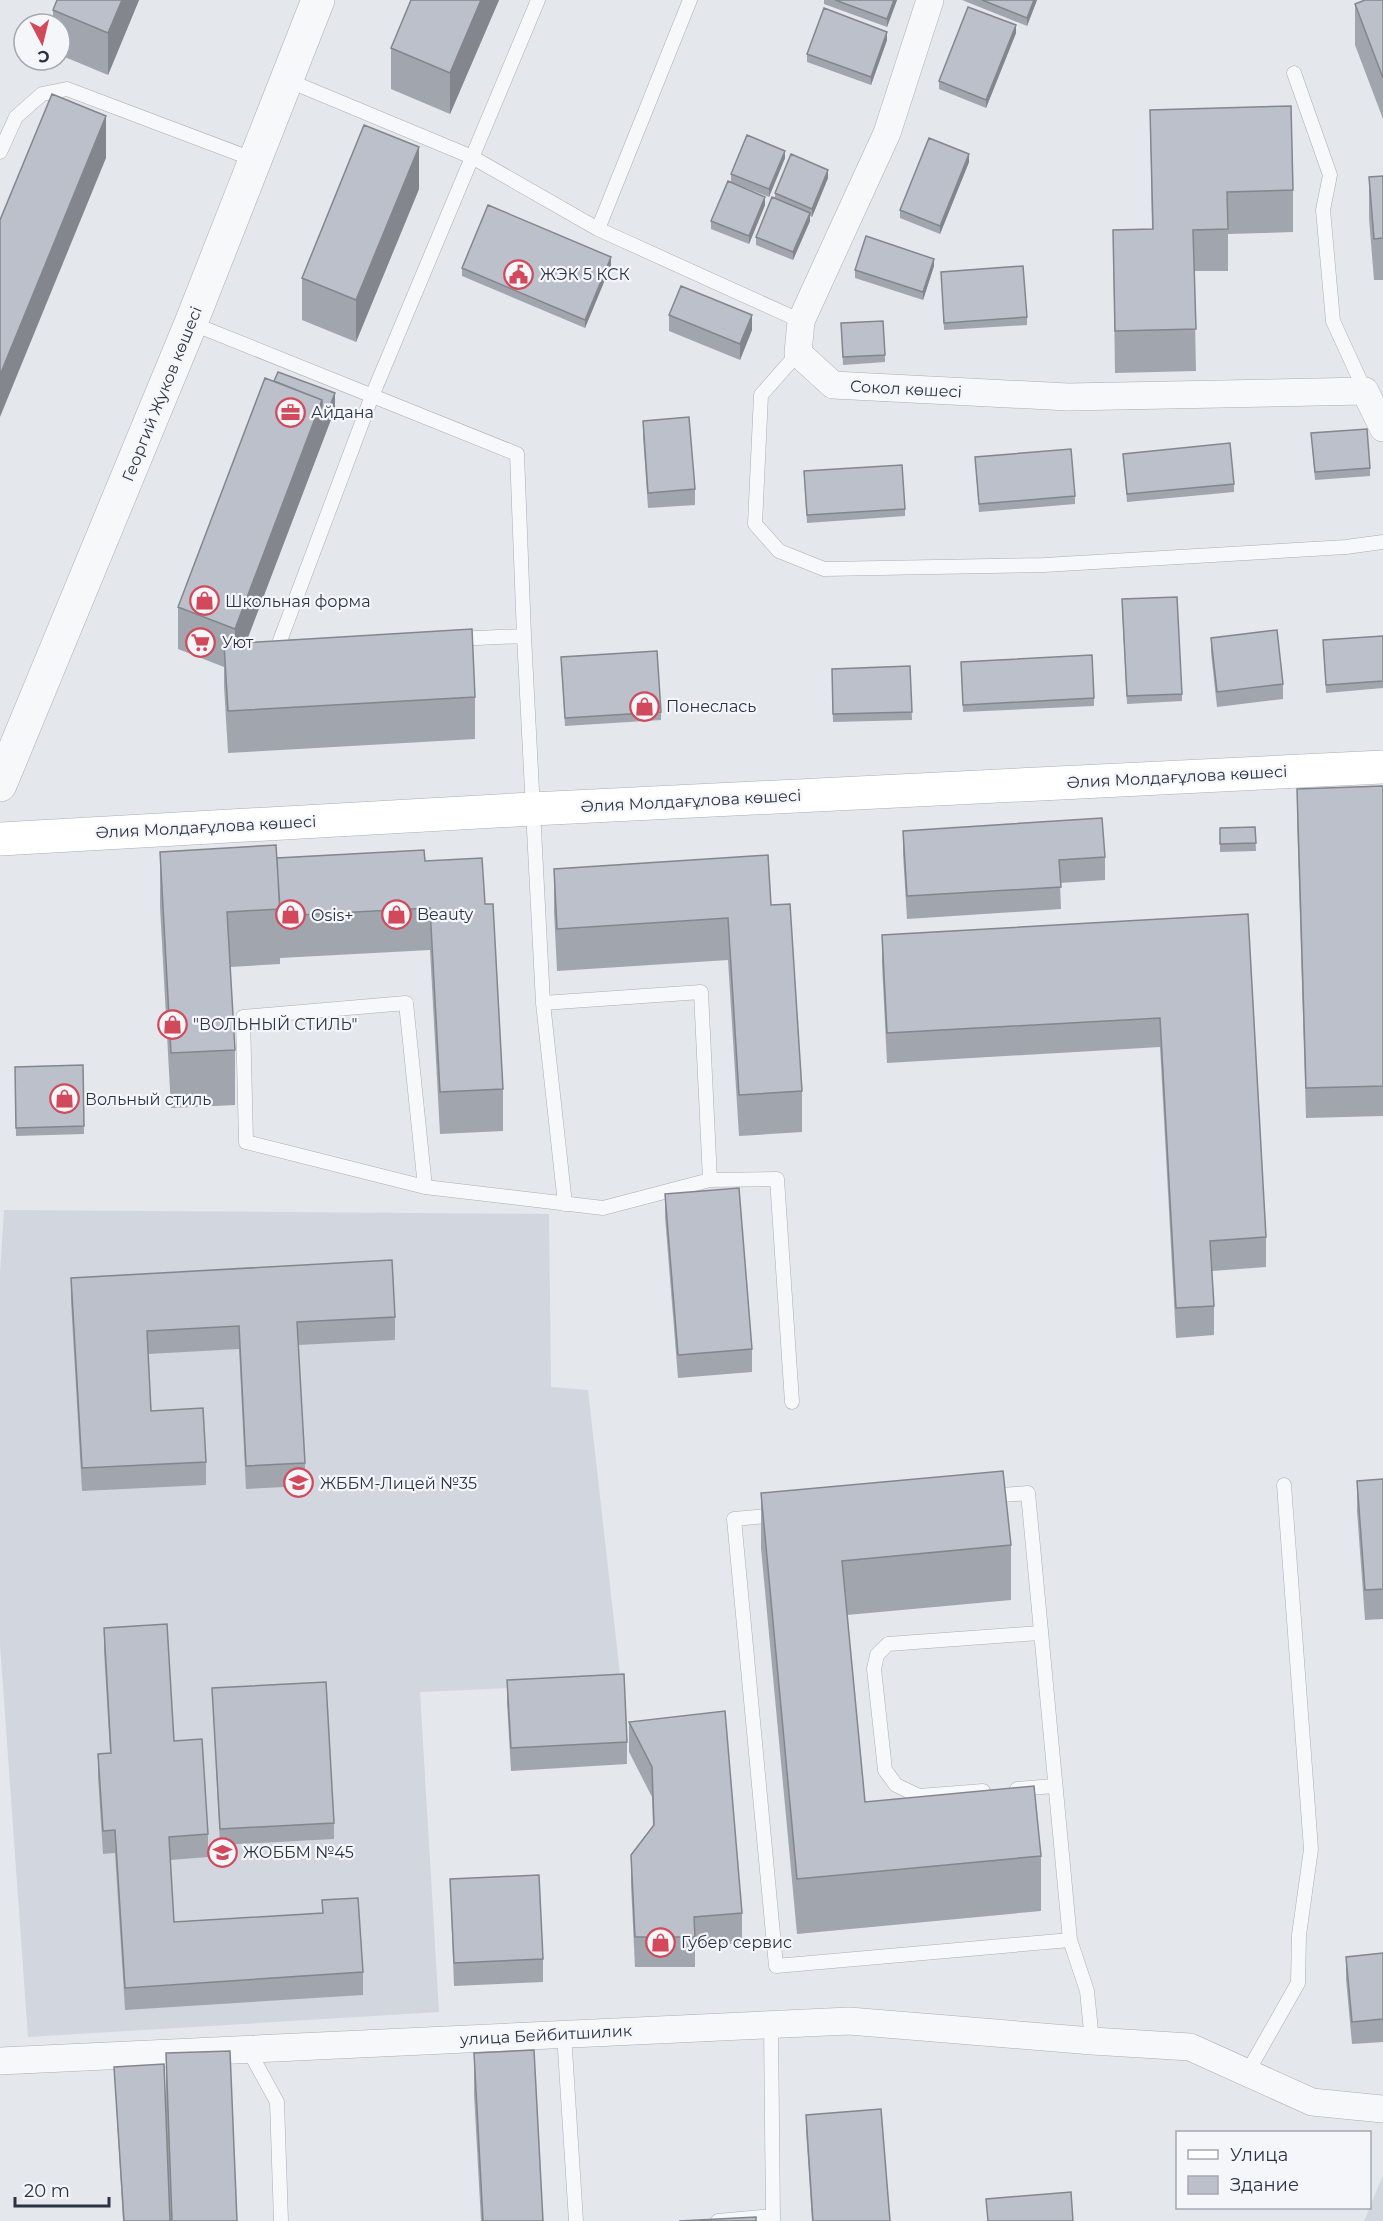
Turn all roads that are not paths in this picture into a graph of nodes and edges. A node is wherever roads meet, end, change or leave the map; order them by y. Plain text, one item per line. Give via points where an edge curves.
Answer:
1 (318, 0) edge
2 (538, 0) edge
3 (690, 0) edge
4 (930, 0) edge
5 (1294, 73) dead end
6 (286, 80) junction
7 (0, 152) edge
8 (472, 157) junction
9 (255, 160) junction
10 (598, 229) junction
11 (801, 321) junction
12 (191, 324) junction
13 (798, 353) junction
14 (1365, 392) junction
15 (372, 396) junction
16 (1383, 429) edge
17 (1383, 542) edge
18 (524, 636) junction
19 (442, 639) edge
20 (302, 645) edge
21 (1383, 767) edge
22 (0, 785) edge
23 (532, 808) junction
24 (0, 839) edge
25 (543, 1003) junction
26 (710, 1180) junction
27 (425, 1186) junction
28 (565, 1204) junction
29 (792, 1402) dead end
30 (1284, 1485) dead end
31 (981, 1497) edge
32 (793, 1514) edge
33 (1040, 1633) junction
34 (1054, 1786) junction
35 (1070, 1940) junction
36 (771, 2025) junction
37 (564, 2034) junction
38 (1092, 2041) junction
39 (248, 2049) junction
40 (0, 2061) edge
41 (1248, 2073) junction
42 (1383, 2109) edge
43 (773, 2219) edge
44 (281, 2221) edge
45 (576, 2221) edge
46 (718, 2221) edge

1 - 6 street, Георгий Жуков көшесі
2 - 8 lane
3 - 10 lane
4 - 11 street via 887,133
5 - 14 lane via 1330,175 1323,210 1333,321
6 - 8 lane
6 - 9 street, Георгий Жуков көшесі
7 - 9 lane via 16,117 42,94 67,89
8 - 10 lane
8 - 15 lane
9 - 12 street, Георгий Жуков көшесі
10 - 11 lane
11 - 13 street
12 - 15 lane
12 - 22 street, Георгий Жуков көшесі
13 - 14 street, Сокол көшесі via 833,385 1068,397
13 - 17 lane via 761,394 755,524 779,551 824,569 1044,565
14 - 16 street
15 - 18 lane via 517,453
15 - 20 lane via 278,646
18 - 19 lane
18 - 23 lane
21 - 23 main road, Әлия Молдағұлова көшесі
23 - 24 main road, Әлия Молдағұлова көшесі
23 - 25 lane
25 - 26 lane via 701,992
25 - 28 lane
26 - 28 lane via 603,1208
26 - 29 lane via 777,1179
27 - 27 lane via 246,1142 243,1017 406,1004
27 - 28 lane
30 - 41 lane via 1311,1850 1299,1935 1298,1983
31 - 33 lane via 1028,1493
32 - 35 lane via 734,1519 776,1966
33 - 34 lane
33 - 34 lane via 888,1644 876,1655 874,1669 885,1770 896,1785 919,1796
34 - 35 lane
35 - 38 lane via 1087,1991
36 - 37 street, улица Бейбитшилик
36 - 38 street, улица Бейбитшилик via 849,2021
36 - 43 lane
37 - 39 street, улица Бейбитшилик
37 - 45 lane
38 - 41 street, улица Бейбитшилик via 1190,2047
39 - 40 street, улица Бейбитшилик
39 - 44 lane via 277,2102
41 - 42 street, улица Бейбитшилик via 1312,2102
43 - 46 lane

